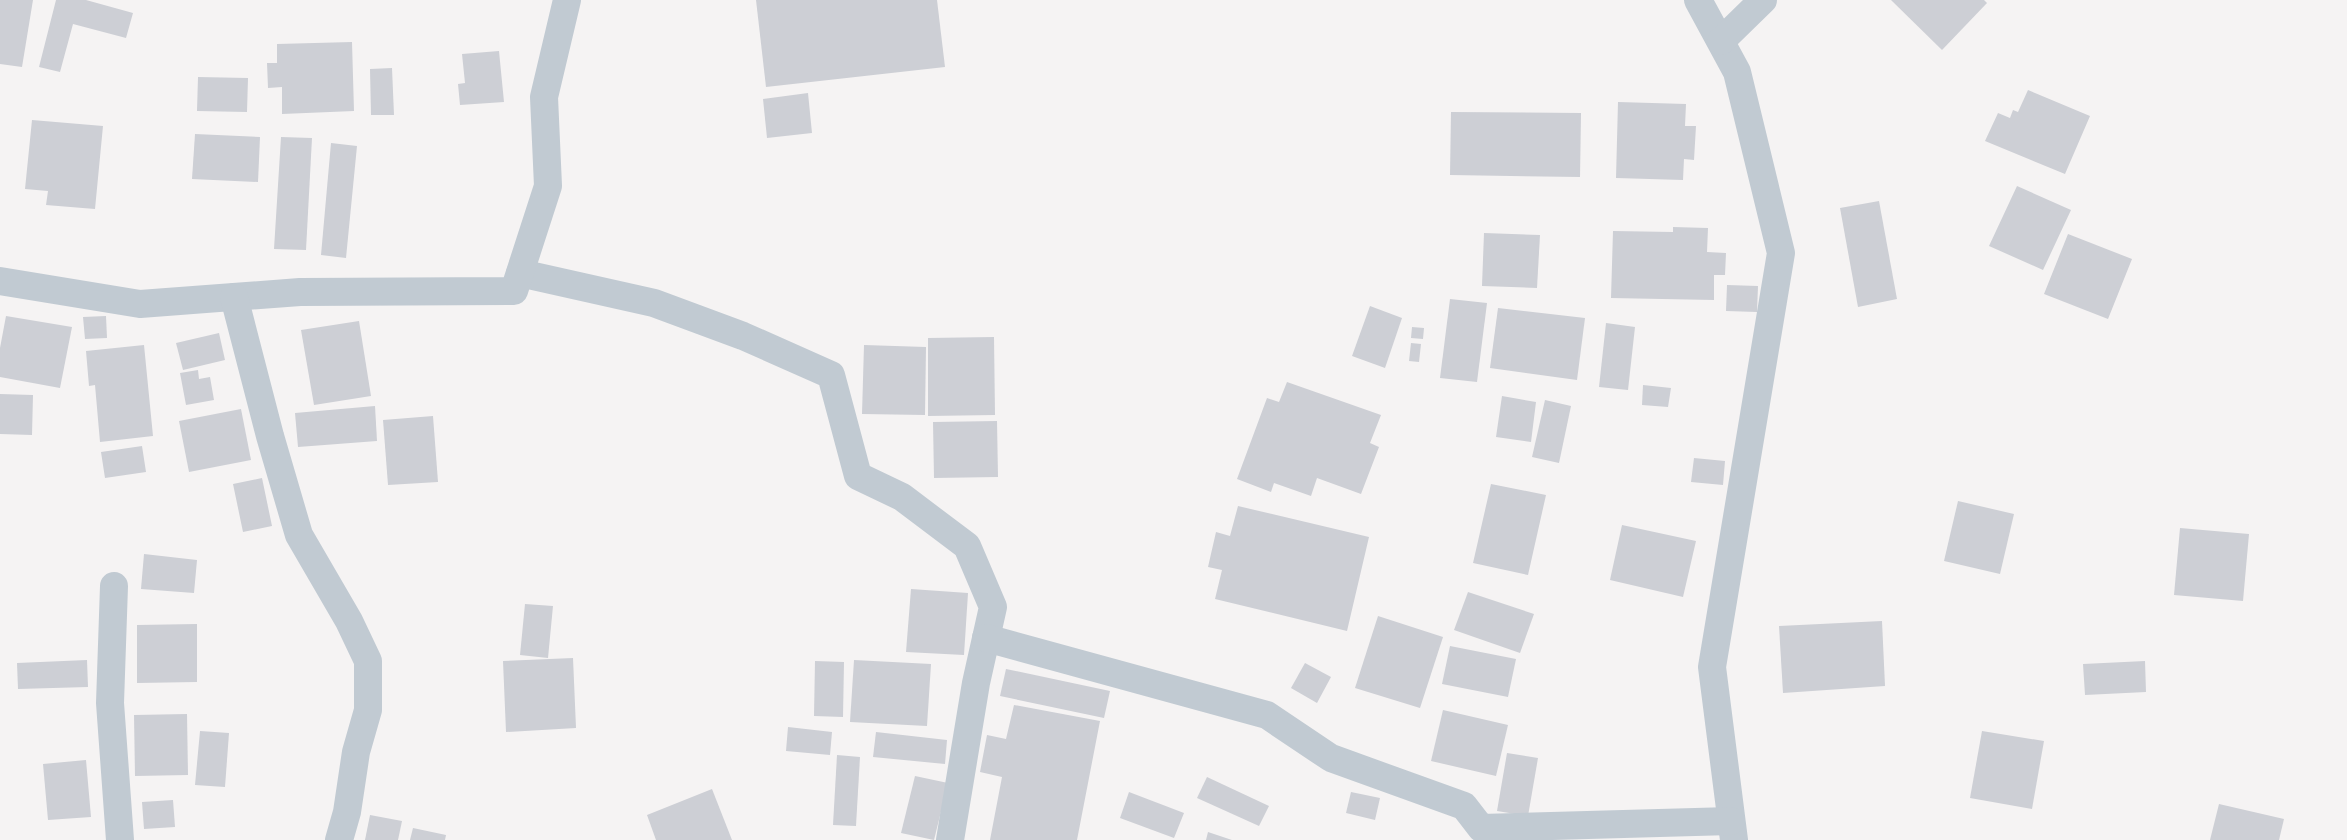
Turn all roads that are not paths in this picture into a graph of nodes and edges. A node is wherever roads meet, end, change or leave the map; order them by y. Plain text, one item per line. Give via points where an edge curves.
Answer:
1 (567, 0) edge
2 (1698, 0) edge
3 (1763, 0) edge
4 (1721, 41) junction
5 (520, 273) junction
6 (0, 281) edge
7 (234, 297) junction
8 (114, 586) dead end
9 (986, 638) junction
10 (1732, 831) edge
11 (120, 840) edge
12 (339, 840) edge
13 (950, 840) edge

1 - 5 street via 544,97 548,186
2 - 4 street
3 - 4 street
4 - 10 street via 1738,72 1781,253 1712,667
5 - 7 street via 514,291 300,292
5 - 9 street via 654,303 743,336 830,375 858,476 902,497 967,546 992,607
6 - 7 street via 140,304
7 - 12 street via 299,536 368,661 368,710 356,752
8 - 11 street via 110,703
9 - 10 street via 1267,715 1331,758 1464,806 1481,828
9 - 13 street

